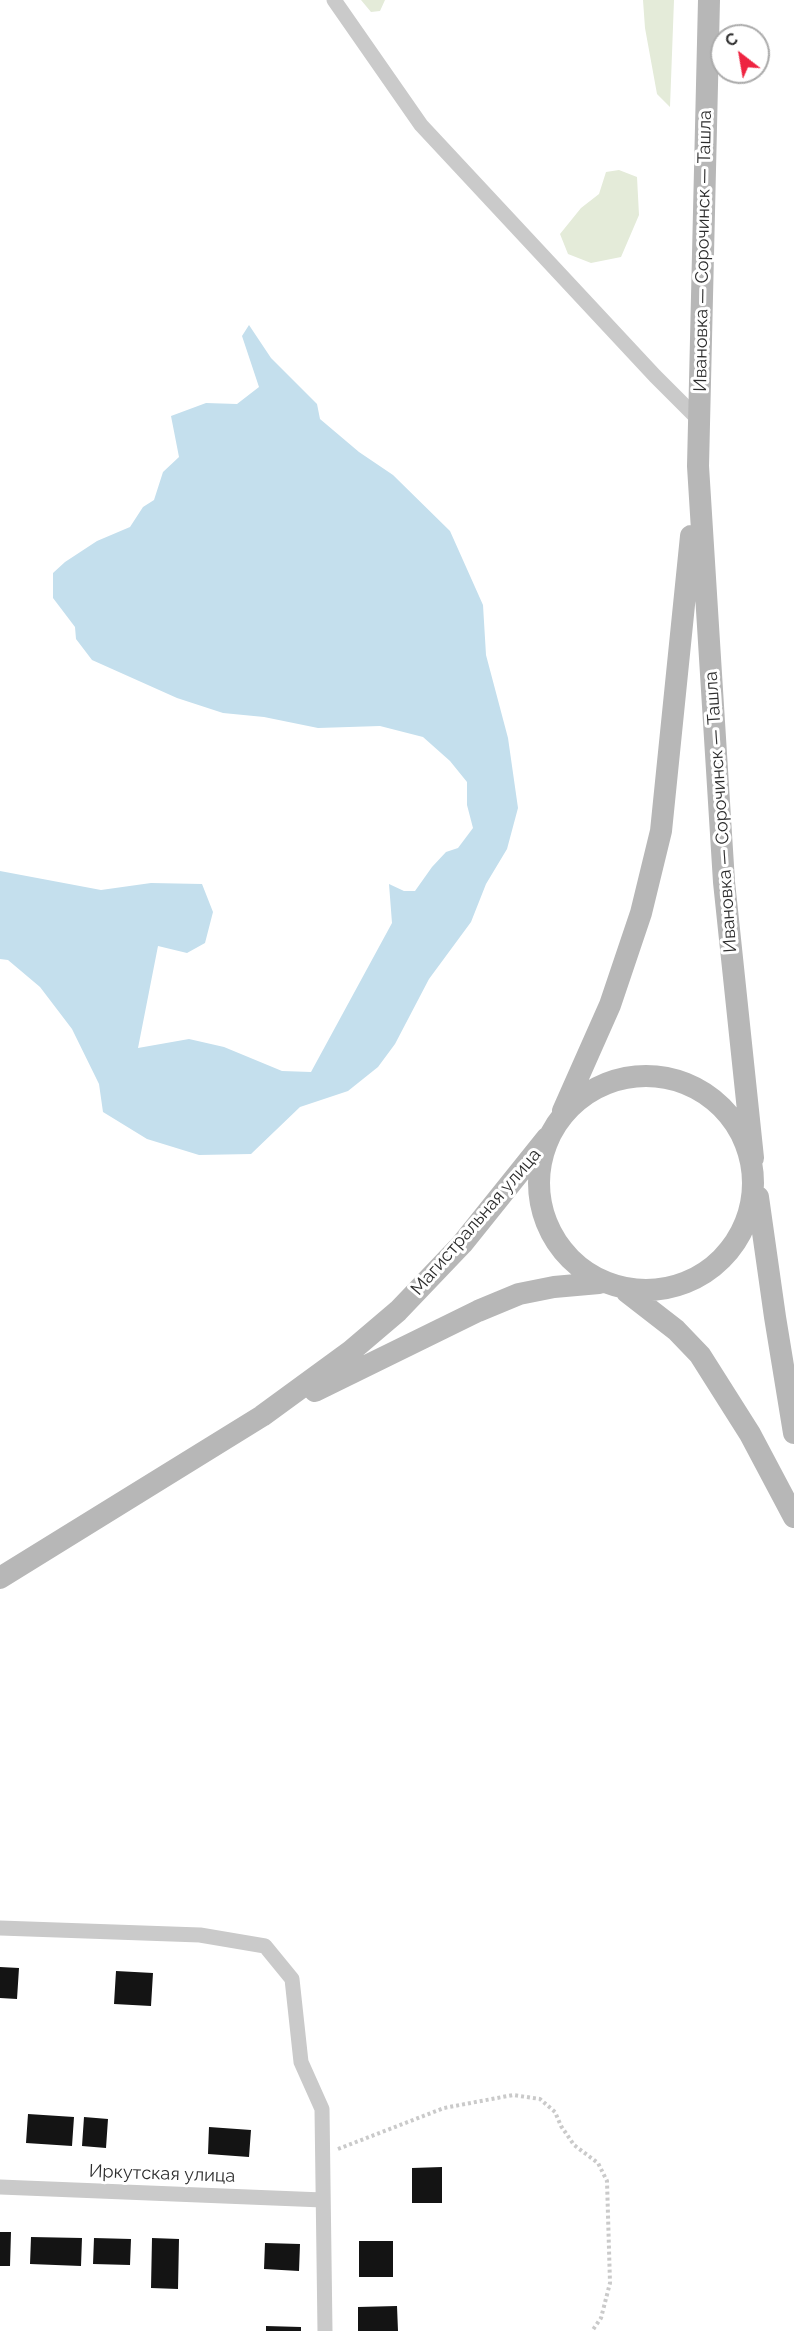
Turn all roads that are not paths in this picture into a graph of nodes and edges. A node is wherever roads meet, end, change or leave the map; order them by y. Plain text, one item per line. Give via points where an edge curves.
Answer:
1 (334, 0) edge
2 (709, 0) edge
3 (698, 419) junction
4 (698, 466) junction
5 (561, 1114) junction
6 (547, 1138) junction
7 (753, 1158) junction
8 (756, 1182) junction
9 (599, 1283) junction
10 (627, 1292) junction
11 (262, 1416) junction
12 (794, 1432) edge
13 (794, 1517) edge
14 (0, 1578) edge
15 (0, 1928) edge
16 (0, 2187) edge
17 (323, 2200) junction
18 (325, 2331) edge

1 - 3 street via 421,125
2 - 3 main road, Ивановка — Сорочинск — Ташла
3 - 4 main road, Ивановка — Сорочинск — Ташла
4 - 5 main road, Ивановка — Сорочинск — Ташла via 661,831 641,913 610,1005
4 - 7 main road, Ивановка — Сорочинск — Ташла via 724,882
5 - 6 main road, Ивановка — Сорочинск — Ташла
5 - 7 main road, Ивановка — Сорочинск — Ташла via 588,1094 616,1081 643,1075 671,1078 697,1088 720,1104
6 - 9 main road, Ивановка — Сорочинск — Ташла via 539,1171 549,1222 561,1246
6 - 11 main road, Магистральная улица via 462,1244 398,1311
7 - 8 main road, Ивановка — Сорочинск — Ташла
8 - 10 main road, Ивановка — Сорочинск — Ташла via 748,1218 734,1244 714,1265 687,1280
8 - 12 main road
9 - 10 main road, Ивановка — Сорочинск — Ташла
9 - 11 main road, Магистральная улица via 519,1294
10 - 13 main road via 676,1330 700,1355 750,1434
11 - 14 main road, Магистральная улица
15 - 17 street via 200,1935 265,1946 292,1979 301,2062 322,2109
16 - 17 street, Иркутская улица
17 - 18 street

